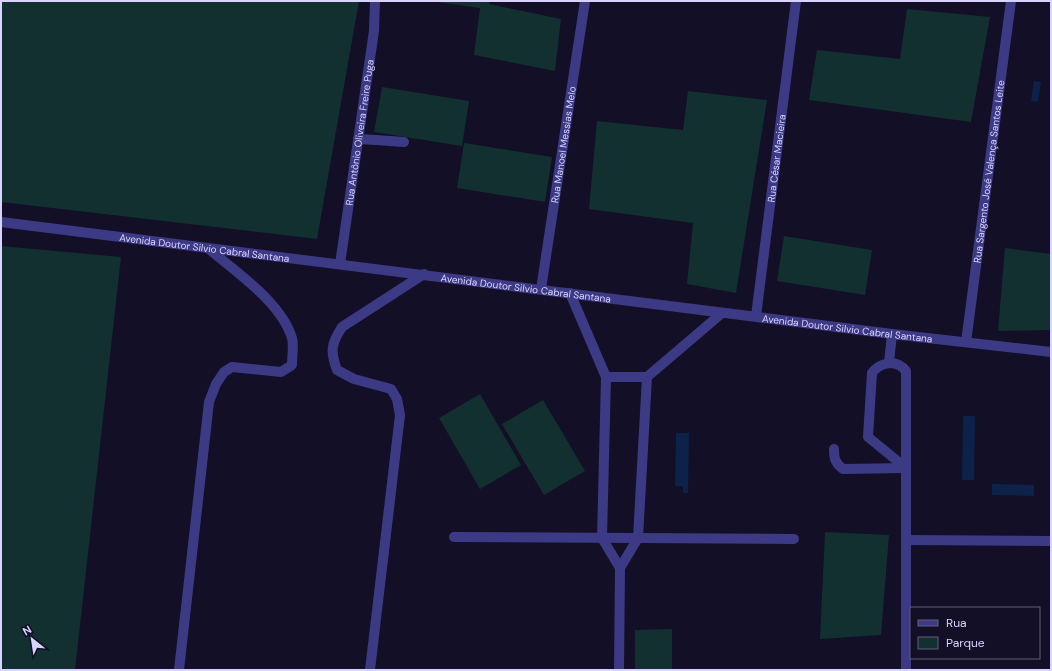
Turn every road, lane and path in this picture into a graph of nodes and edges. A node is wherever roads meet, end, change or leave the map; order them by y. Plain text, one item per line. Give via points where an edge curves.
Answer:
1 (375, 1) edge
2 (585, 1) edge
3 (796, 1) edge
4 (1011, 1) edge
5 (358, 139) junction
6 (404, 142) dead end
7 (1, 222) edge
8 (209, 249) junction
9 (340, 264) junction
10 (424, 274) junction
11 (541, 289) junction
12 (570, 293) junction
13 (722, 313) junction
14 (756, 316) junction
15 (892, 334) junction
16 (966, 342) junction
17 (1051, 352) edge
18 (889, 363) junction
19 (606, 377) junction
20 (648, 377) junction
21 (834, 449) dead end
22 (906, 468) junction
23 (454, 537) dead end
24 (602, 538) junction
25 (638, 538) junction
26 (794, 539) dead end
27 (906, 540) junction
28 (1051, 541) edge
29 (620, 568) junction
30 (179, 670) edge
31 (370, 670) edge
32 (619, 670) edge
33 (906, 670) edge

1 - 5 street, Rua Antônio Oliveira Freire Puga via 374,31
2 - 11 street, Rua Manoel Messias Melo
3 - 14 street, Rua César Macieira
4 - 16 street, Rua Sargento José Valença Santos Leite
5 - 6 street
5 - 9 street, Rua Antônio Oliveira Freire Puga
7 - 8 street, Avenida Doutor Silvio Cabral Santana
8 - 9 street, Avenida Doutor Silvio Cabral Santana
8 - 30 street via 254,286 279,313 292,338 292,365 281,372 232,367 224,372 216,384 209,402
9 - 10 street, Avenida Doutor Silvio Cabral Santana
10 - 11 street, Avenida Doutor Silvio Cabral Santana
10 - 31 street via 342,327 334,340 332,357 338,370 354,379 391,389 397,399 400,415
11 - 12 street, Avenida Doutor Silvio Cabral Santana
12 - 13 street, Avenida Doutor Silvio Cabral Santana
12 - 19 street
13 - 14 street, Avenida Doutor Silvio Cabral Santana
13 - 20 street
14 - 15 street, Avenida Doutor Silvio Cabral Santana
15 - 16 street, Avenida Doutor Silvio Cabral Santana
15 - 18 street
16 - 17 street, Avenida Doutor Silvio Cabral Santana
18 - 22 street via 896,363 906,371
18 - 22 street via 876,368 872,373 868,437
19 - 20 street
19 - 24 street
20 - 25 street
21 - 22 street via 834,458 843,469
22 - 27 street
23 - 24 street
24 - 25 street
24 - 29 street
25 - 26 street
25 - 29 street
27 - 28 street
27 - 33 street
29 - 32 street

